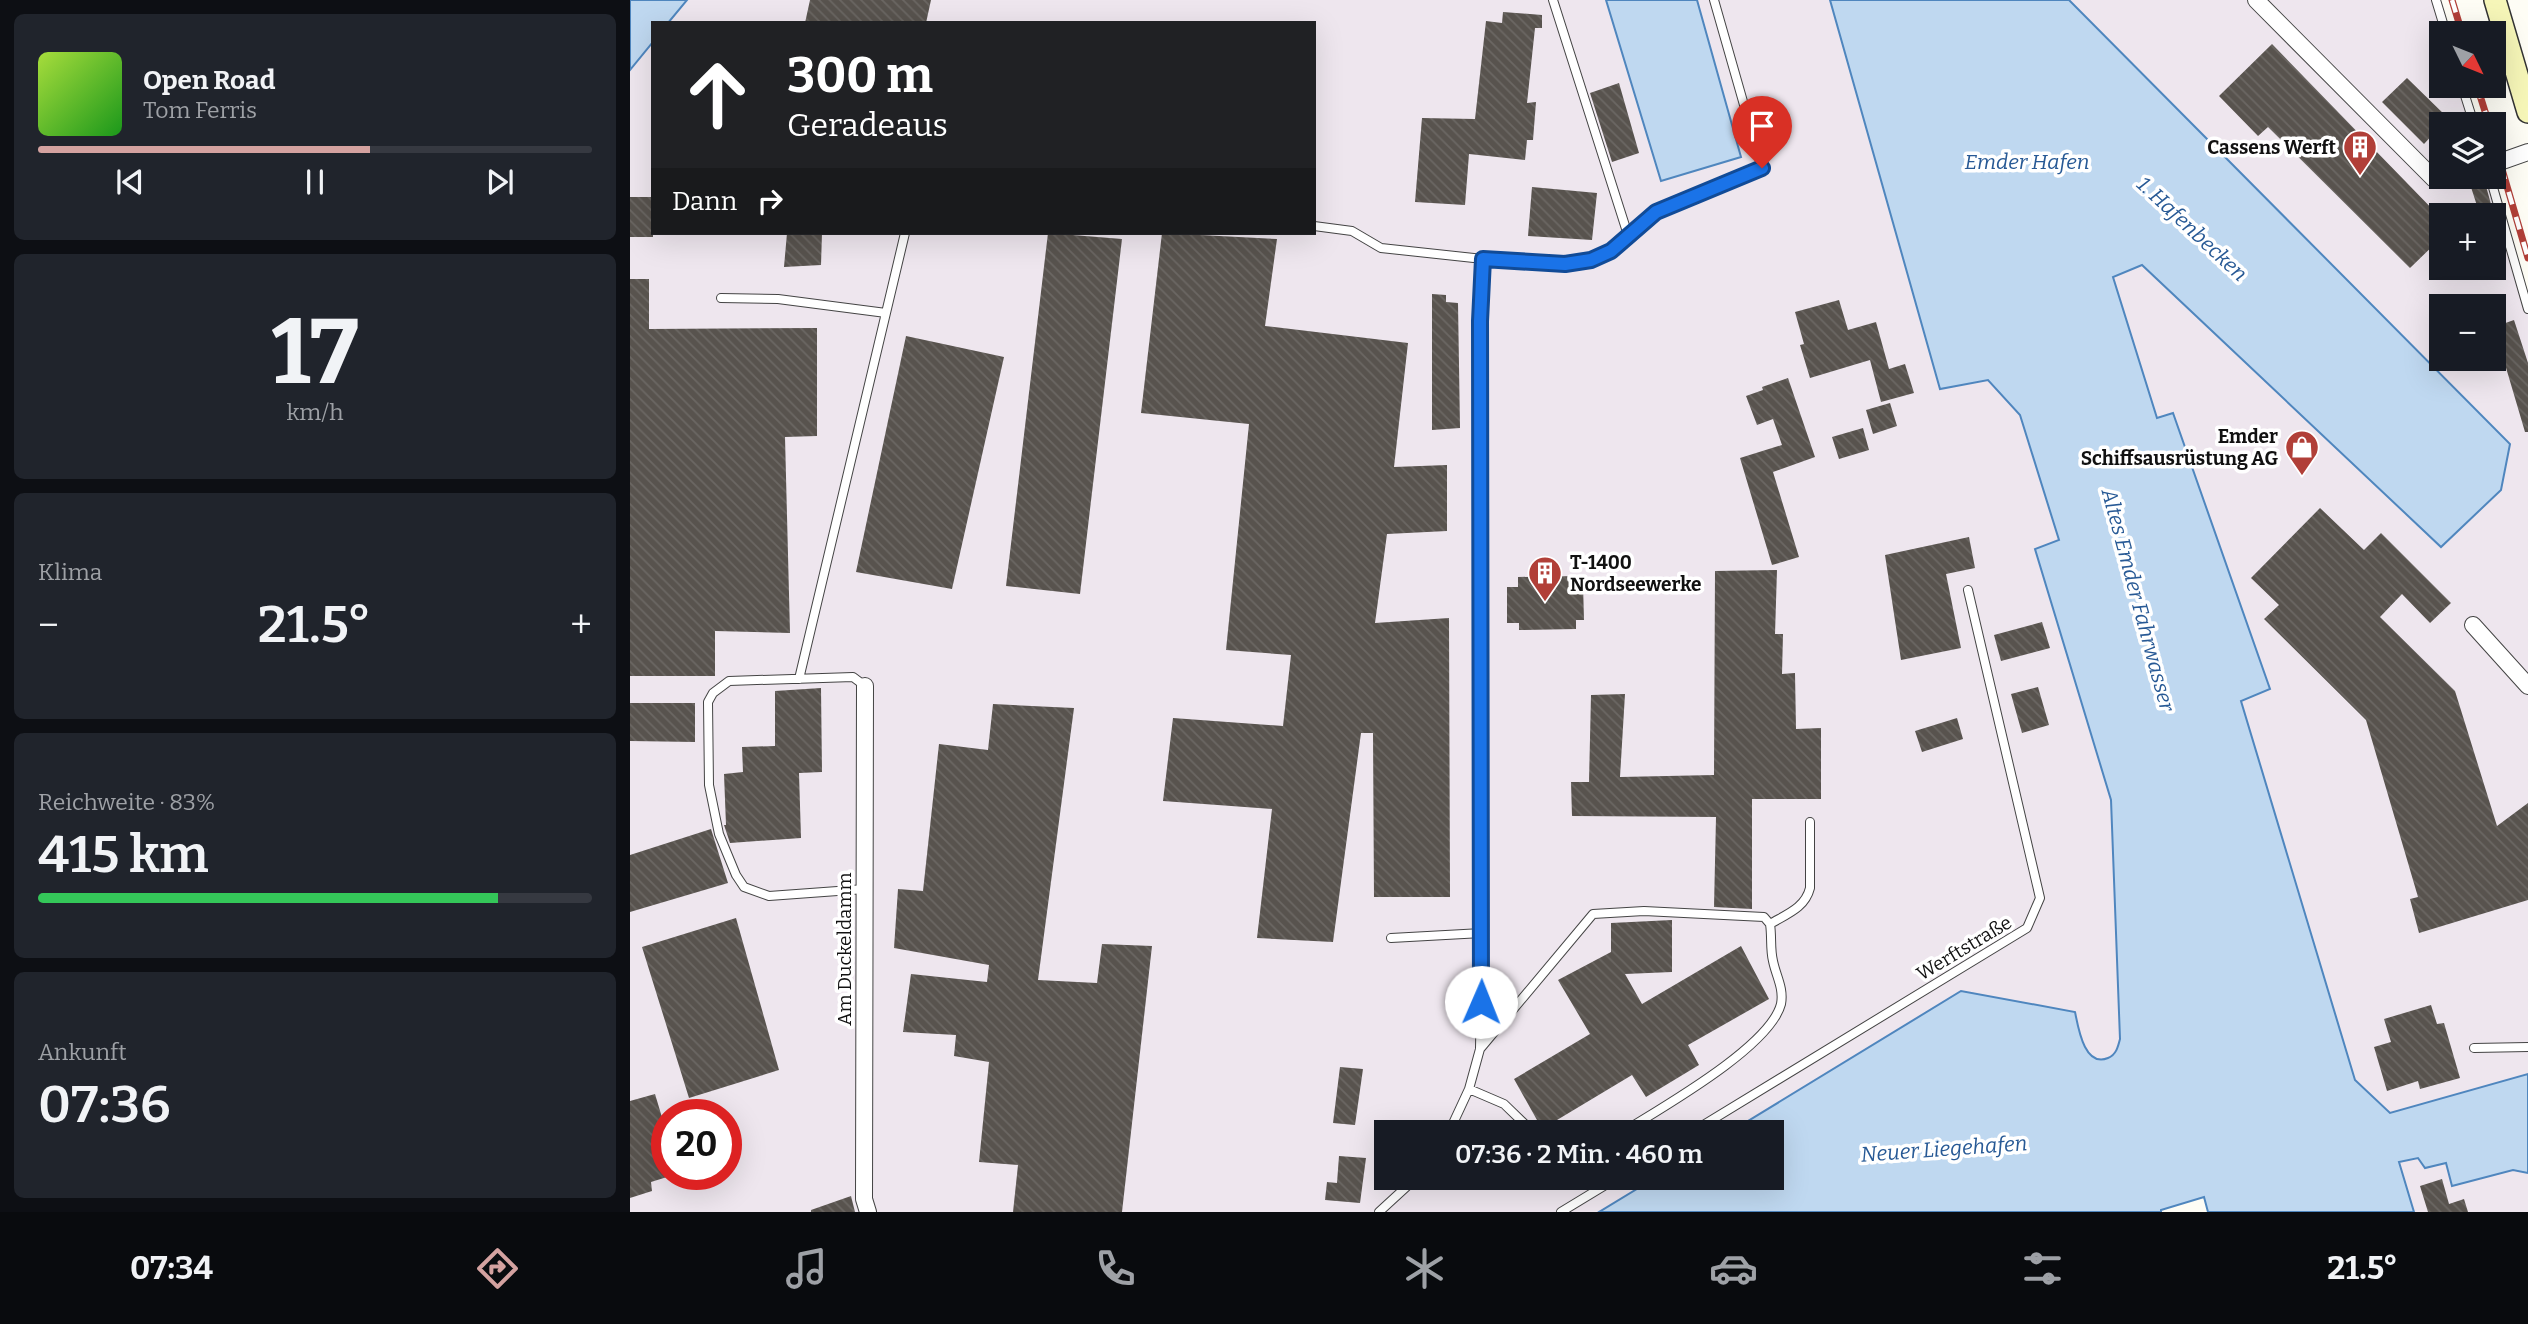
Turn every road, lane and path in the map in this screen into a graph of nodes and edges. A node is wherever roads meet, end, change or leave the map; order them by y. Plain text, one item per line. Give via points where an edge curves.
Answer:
1 (1553, 0) edge
2 (1714, 0) edge
3 (2256, 0) edge
4 (2436, 0) edge
5 (2495, 0) edge
6 (2442, 21) edge
7 (2528, 113) edge
8 (2528, 152) edge
9 (2506, 160) edge
10 (2429, 174) edge
11 (2493, 189) edge
12 (1316, 226) edge
13 (905, 235) edge
14 (1628, 235) junction
15 (1483, 259) junction
16 (721, 298) dead end
17 (2528, 309) edge
18 (886, 313) junction
19 (1968, 590) dead end
20 (2473, 625) dead end
21 (799, 679) junction
22 (865, 686) joint
23 (2528, 686) edge
24 (1811, 822) dead end
25 (865, 889) junction
26 (1770, 924) junction
27 (1482, 933) junction
28 (1391, 938) dead end
29 (2528, 1047) edge
30 (2474, 1048) dead end
31 (1480, 1049) junction
32 (1469, 1089) junction
33 (1455, 1120) edge
34 (1521, 1120) edge
35 (1642, 1120) edge
36 (1712, 1120) edge
37 (1403, 1190) edge
38 (1597, 1190) edge
39 (868, 1212) edge
40 (1379, 1212) edge
41 (1561, 1212) edge

1 - 14 lane
2 - 14 lane via 1762,168 1656,212
3 - 10 street
4 - 6 lane
5 - 7 main road
8 - 9 street
11 - 17 lane
12 - 15 lane via 1352,231 1381,248
13 - 18 lane
14 - 15 lane via 1611,251 1591,260 1565,264
15 - 27 lane
16 - 18 lane via 778,299
18 - 21 lane
19 - 36 lane, Werftstraße via 2040,898 2034,915 2027,928
20 - 23 street
21 - 22 lane via 853,677
21 - 25 lane via 729,681 708,702 709,785 719,834 744,887 769,897
22 - 25 street, Am Duckeldamm
24 - 26 lane via 1808,898
25 - 39 street, Am Duckeldamm via 864,1199
26 - 31 lane via 1764,917 1696,913 1593,914
26 - 35 lane via 1772,960 1782,996 1774,1019 1745,1049
27 - 28 lane
27 - 31 lane
29 - 30 lane
31 - 32 lane
32 - 33 lane
32 - 34 lane via 1504,1104
37 - 40 lane
38 - 41 lane

